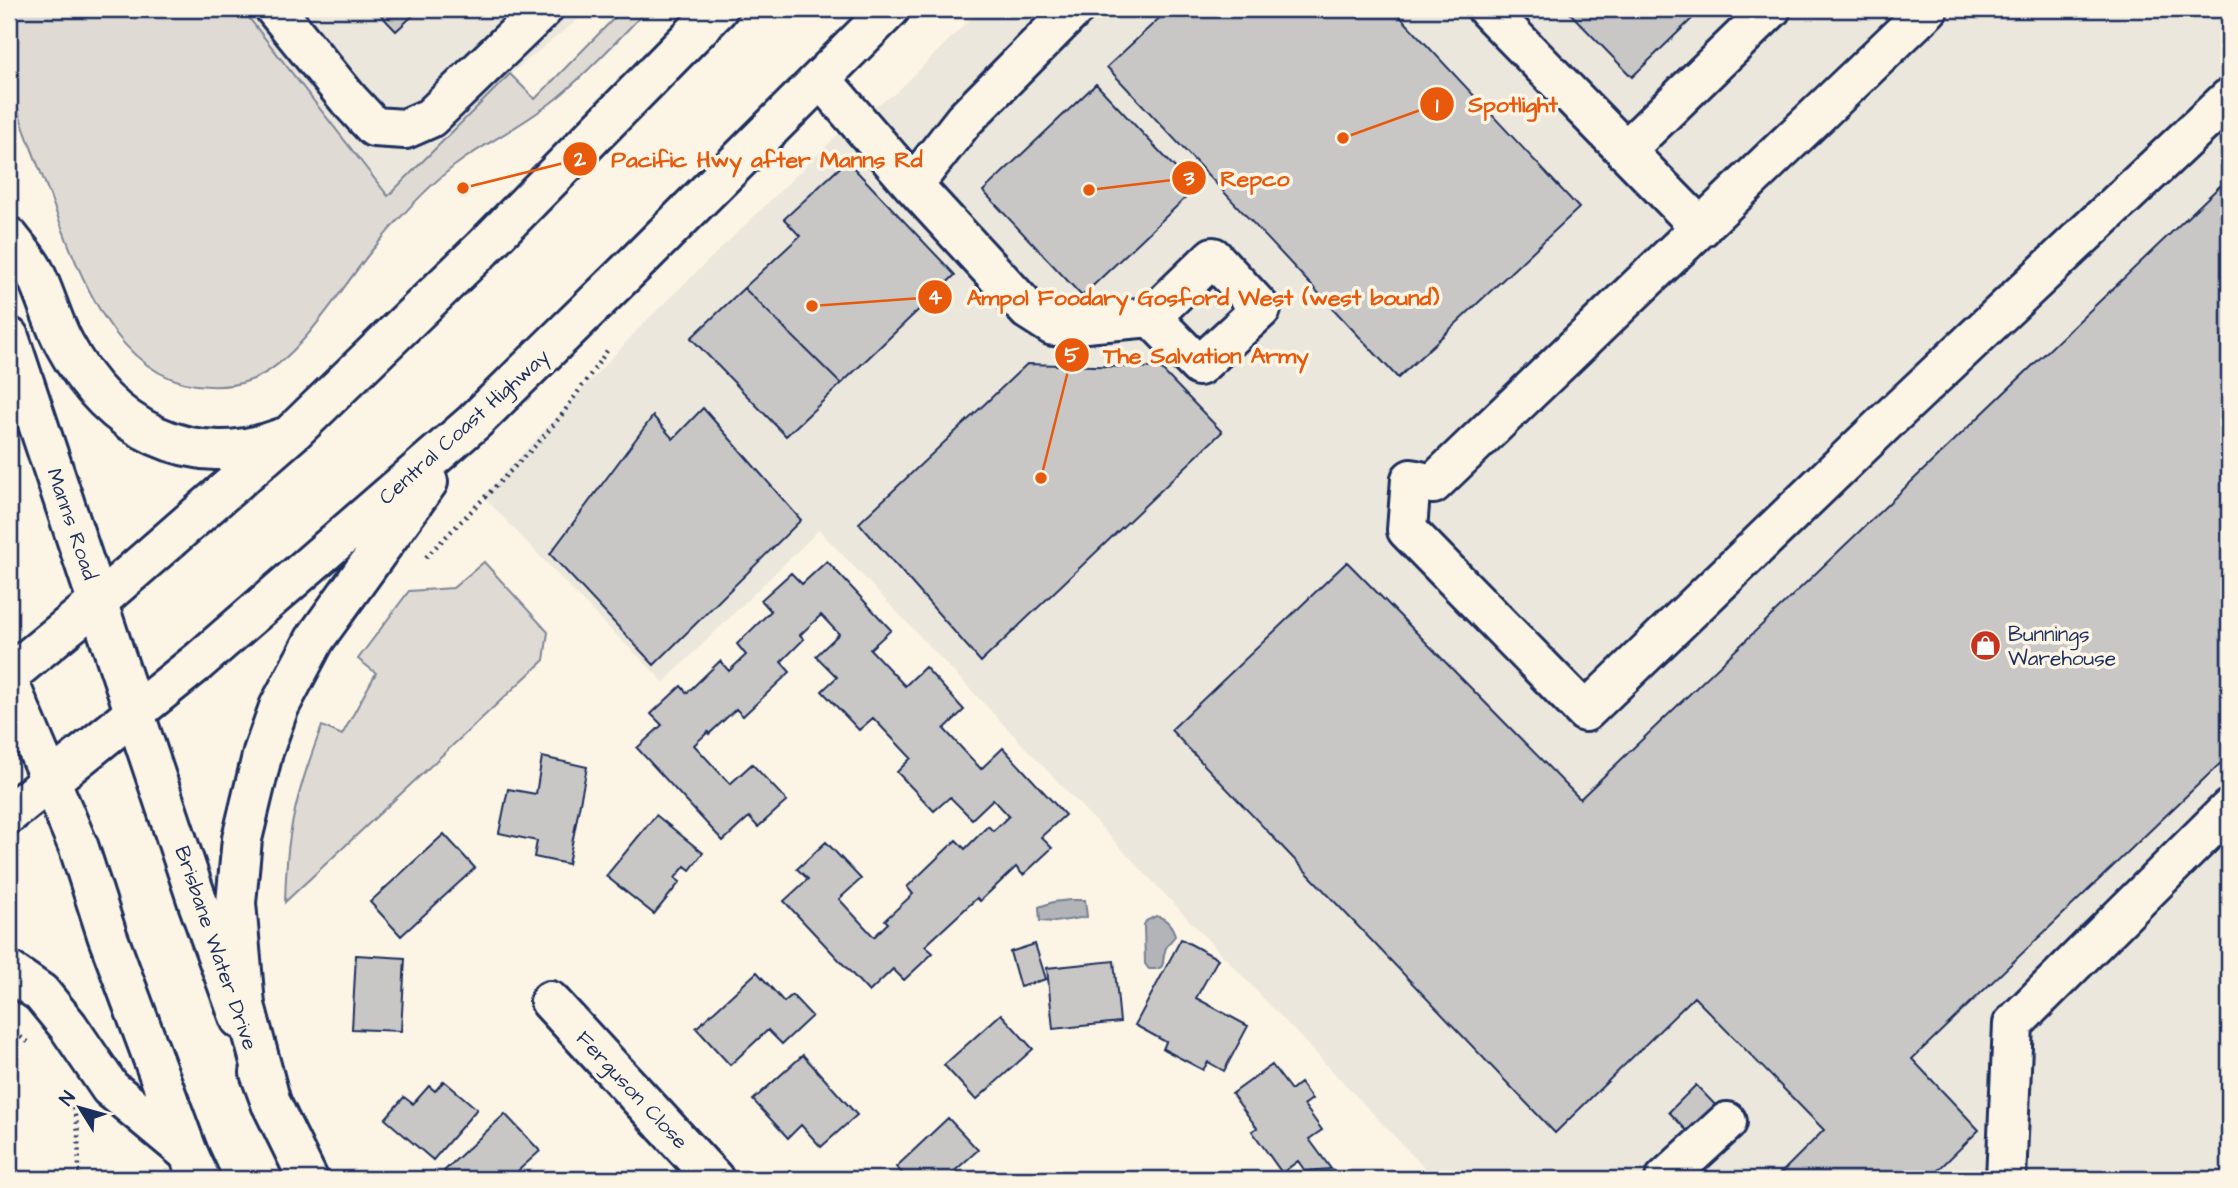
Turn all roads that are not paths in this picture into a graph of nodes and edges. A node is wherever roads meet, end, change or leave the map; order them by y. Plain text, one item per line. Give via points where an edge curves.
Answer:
1 (275, 9) edge
2 (543, 9) edge
3 (718, 9) edge
4 (890, 9) edge
5 (1074, 9) edge
6 (1487, 9) edge
7 (1771, 9) edge
8 (1928, 9) edge
9 (821, 79) junction
10 (2229, 98) edge
11 (964, 120) junction
12 (879, 145) junction
13 (1625, 150) junction
14 (913, 186) junction
15 (1701, 228) junction
16 (9, 237) edge
17 (1151, 317) dead end
18 (9, 337) edge
19 (474, 422) junction
20 (293, 432) junction
21 (99, 601) junction
22 (9, 675) edge
23 (9, 683) edge
24 (135, 712) junction
25 (50, 781) junction
26 (2229, 809) edge
27 (9, 814) edge
28 (9, 971) edge
29 (550, 1001) dead end
30 (271, 1103) junction
31 (1727, 1122) dead end
32 (194, 1166) edge
33 (308, 1179) edge
34 (714, 1179) edge
35 (1665, 1179) edge
36 (2006, 1179) edge

1 - 2 main road via 374,127 405,129 430,118
3 - 20 main road
4 - 9 main road, Central Coast Highway
5 - 11 main road
6 - 13 main road
7 - 13 main road
8 - 15 main road
9 - 12 main road
9 - 19 main road, Central Coast Highway
10 - 15 main road via 1585,712 1407,530 1411,479 1433,484
11 - 12 main road
11 - 14 main road
12 - 14 main road
13 - 15 main road
14 - 17 main road via 1028,310 1053,326
16 - 20 main road via 33,269 64,344 82,374 103,400 130,422 173,443 222,452 267,444
18 - 21 main road, Manns Road
19 - 24 main road, Central Coast Highway
19 - 30 main road via 314,639 262,751 242,839 236,903 245,1005
20 - 21 main road
21 - 22 main road
21 - 24 main road, Manns Road
23 - 25 main road
24 - 25 main road, Central Coast Highway
24 - 30 main road, Brisbane Water Drive
25 - 27 main road, Central Coast Highway
25 - 32 main road via 79,848
26 - 36 main road via 2013,1024
28 - 32 main road via 41,993 110,1087
29 - 34 main road, Ferguson Close
30 - 33 main road, Brisbane Water Drive
31 - 35 main road

